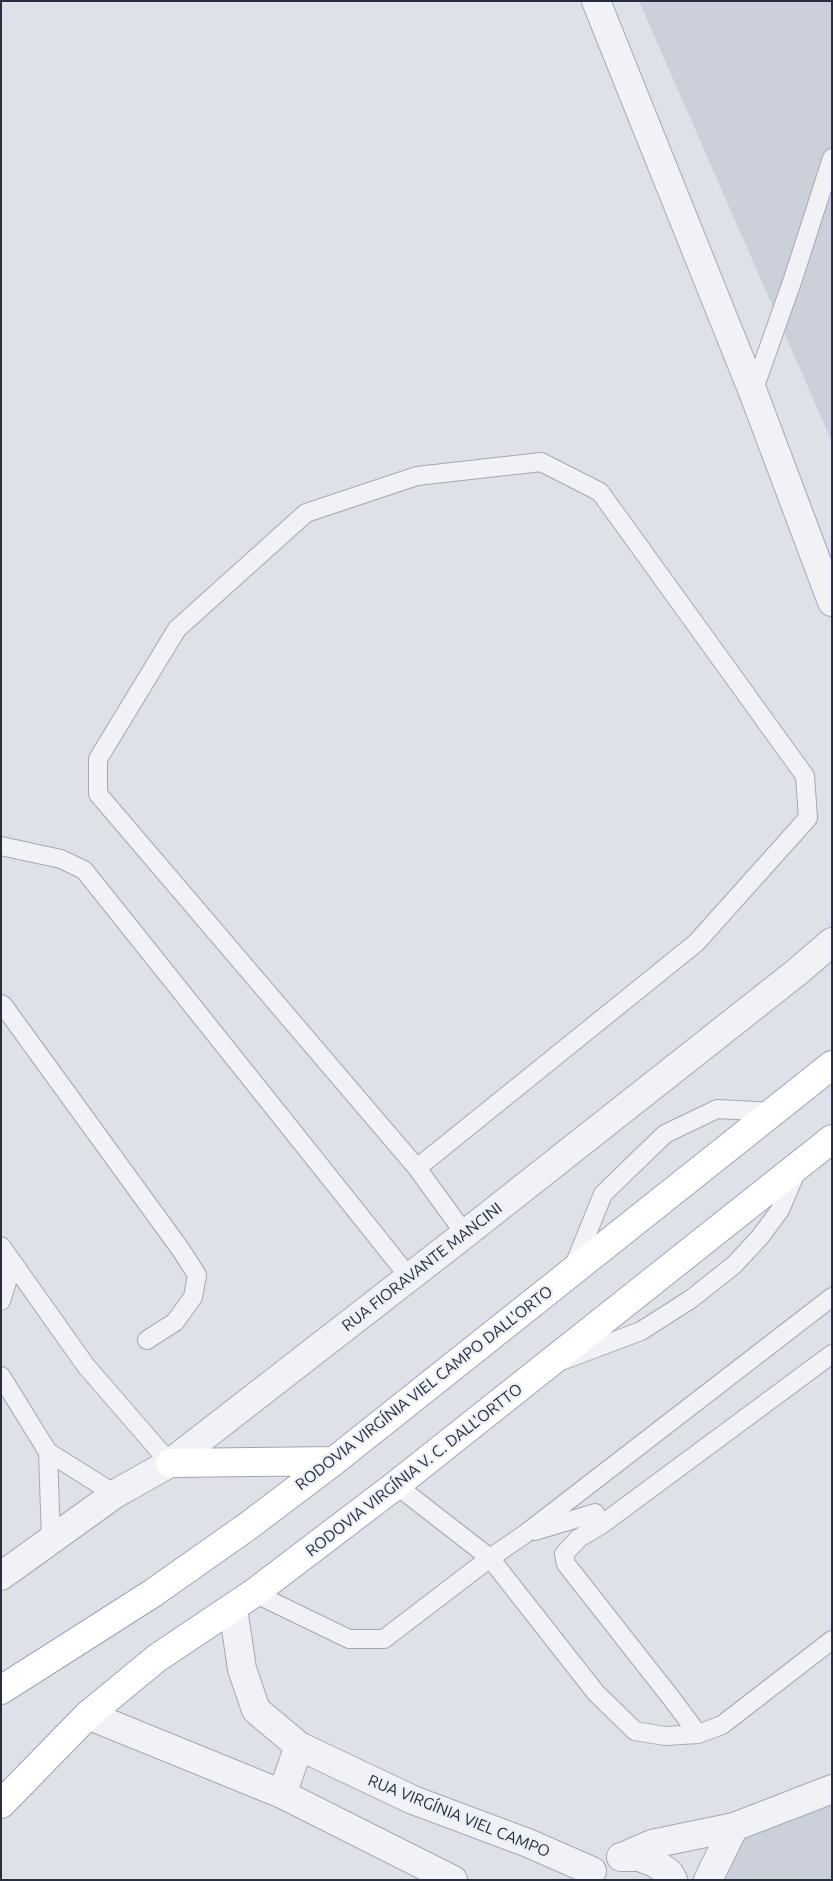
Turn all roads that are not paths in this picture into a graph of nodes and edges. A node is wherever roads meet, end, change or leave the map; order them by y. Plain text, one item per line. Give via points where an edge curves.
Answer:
1 (596, 1) edge
2 (832, 158) edge
3 (753, 392) junction
4 (832, 602) edge
5 (1, 846) edge
6 (832, 942) edge
7 (1, 1004) edge
8 (832, 1065) edge
9 (775, 1112) junction
10 (832, 1139) edge
11 (799, 1164) junction
12 (418, 1168) junction
13 (465, 1234) junction
14 (1, 1246) edge
15 (1, 1270) edge
16 (571, 1272) junction
17 (409, 1277) junction
18 (832, 1297) edge
19 (1, 1301) edge
20 (148, 1340) dead end
21 (832, 1354) edge
22 (547, 1366) junction
23 (1, 1376) edge
24 (48, 1452) junction
25 (334, 1461) junction
26 (170, 1463) junction
27 (396, 1485) junction
28 (115, 1494) junction
29 (601, 1524) junction
30 (525, 1534) junction
31 (51, 1540) junction
32 (490, 1558) junction
33 (1, 1576) edge
34 (244, 1600) junction
35 (832, 1640) edge
36 (1, 1690) edge
37 (88, 1715) junction
38 (698, 1734) junction
39 (298, 1746) junction
40 (832, 1789) edge
41 (282, 1794) junction
42 (1, 1804) edge
43 (734, 1827) junction
44 (622, 1857) junction
45 (589, 1875) edge
46 (453, 1880) edge
47 (673, 1880) edge
48 (708, 1880) edge

1 - 3 street
2 - 3 lane
3 - 4 street
5 - 17 lane via 61,859 84,870
6 - 13 street, RUA FIORAVANTE MANCINI
7 - 20 lane via 197,1275 193,1297 175,1322
8 - 9 main road, RODOVIA VIRGÍNIA VIEL CAMPO DALL'ORTO
9 - 16 main road, RODOVIA VIRGÍNIA VIEL CAMPO DALL'ORTO
9 - 16 lane via 717,1109 665,1134 603,1194
10 - 11 main road, RODOVIA VIRGÍNIA V. C. DALL'ORTTO
11 - 22 main road, RODOVIA VIRGÍNIA V. C. DALL'ORTTO
11 - 22 lane via 780,1210 760,1237 726,1271 691,1299 641,1331
12 - 12 lane via 98,794 98,759 177,629 306,513 418,476 542,462 600,492 805,776 808,818 696,943
12 - 13 lane
13 - 17 street, RUA FIORAVANTE MANCINI
14 - 26 lane via 86,1366
15 - 19 lane via 7,1282
16 - 25 main road, RODOVIA VIRGÍNIA VIEL CAMPO DALL'ORTO
17 - 26 street, RUA FIORAVANTE MANCINI
18 - 30 lane
21 - 29 lane
22 - 27 main road, RODOVIA VIRGÍNIA V. C. DALL'ORTTO
23 - 24 lane
24 - 28 lane
24 - 31 lane
25 - 26 main road
25 - 36 main road, RODOVIA VIRGÍNIA VIEL CAMPO DALL'ORTO via 153,1594
26 - 28 street, RUA FIORAVANTE MANCINI
27 - 32 lane
27 - 34 main road, RODOVIA VIRGÍNIA V. C. DALL'ORTTO
28 - 31 street, RUA FIORAVANTE MANCINI
29 - 30 lane via 595,1514
29 - 38 lane via 579,1538 564,1554 566,1564
30 - 32 lane
31 - 33 street, RUA FIORAVANTE MANCINI
32 - 34 lane via 384,1639 349,1639
32 - 38 lane via 596,1692 635,1731 665,1736
34 - 37 main road, RODOVIA VIRGÍNIA V. C. DALL'ORTTO via 157,1658
34 - 39 street, RUA VIRGÍNIA VIEL CAMPO via 242,1669 256,1710
35 - 38 lane via 722,1725
37 - 41 street
37 - 42 main road, RODOVIA VIRGÍNIA V. C. DALL'ORTTO
39 - 41 street
39 - 45 street, RUA VIRGÍNIA VIEL CAMPO via 413,1800 528,1843
40 - 43 street
41 - 46 street
43 - 44 street via 652,1844
43 - 48 street
44 - 45 street, RUA VIRGÍNIA VIEL CAMPO via 605,1862
44 - 47 street, RUA VIRGÍNIA VIEL CAMPO via 639,1857 655,1863

